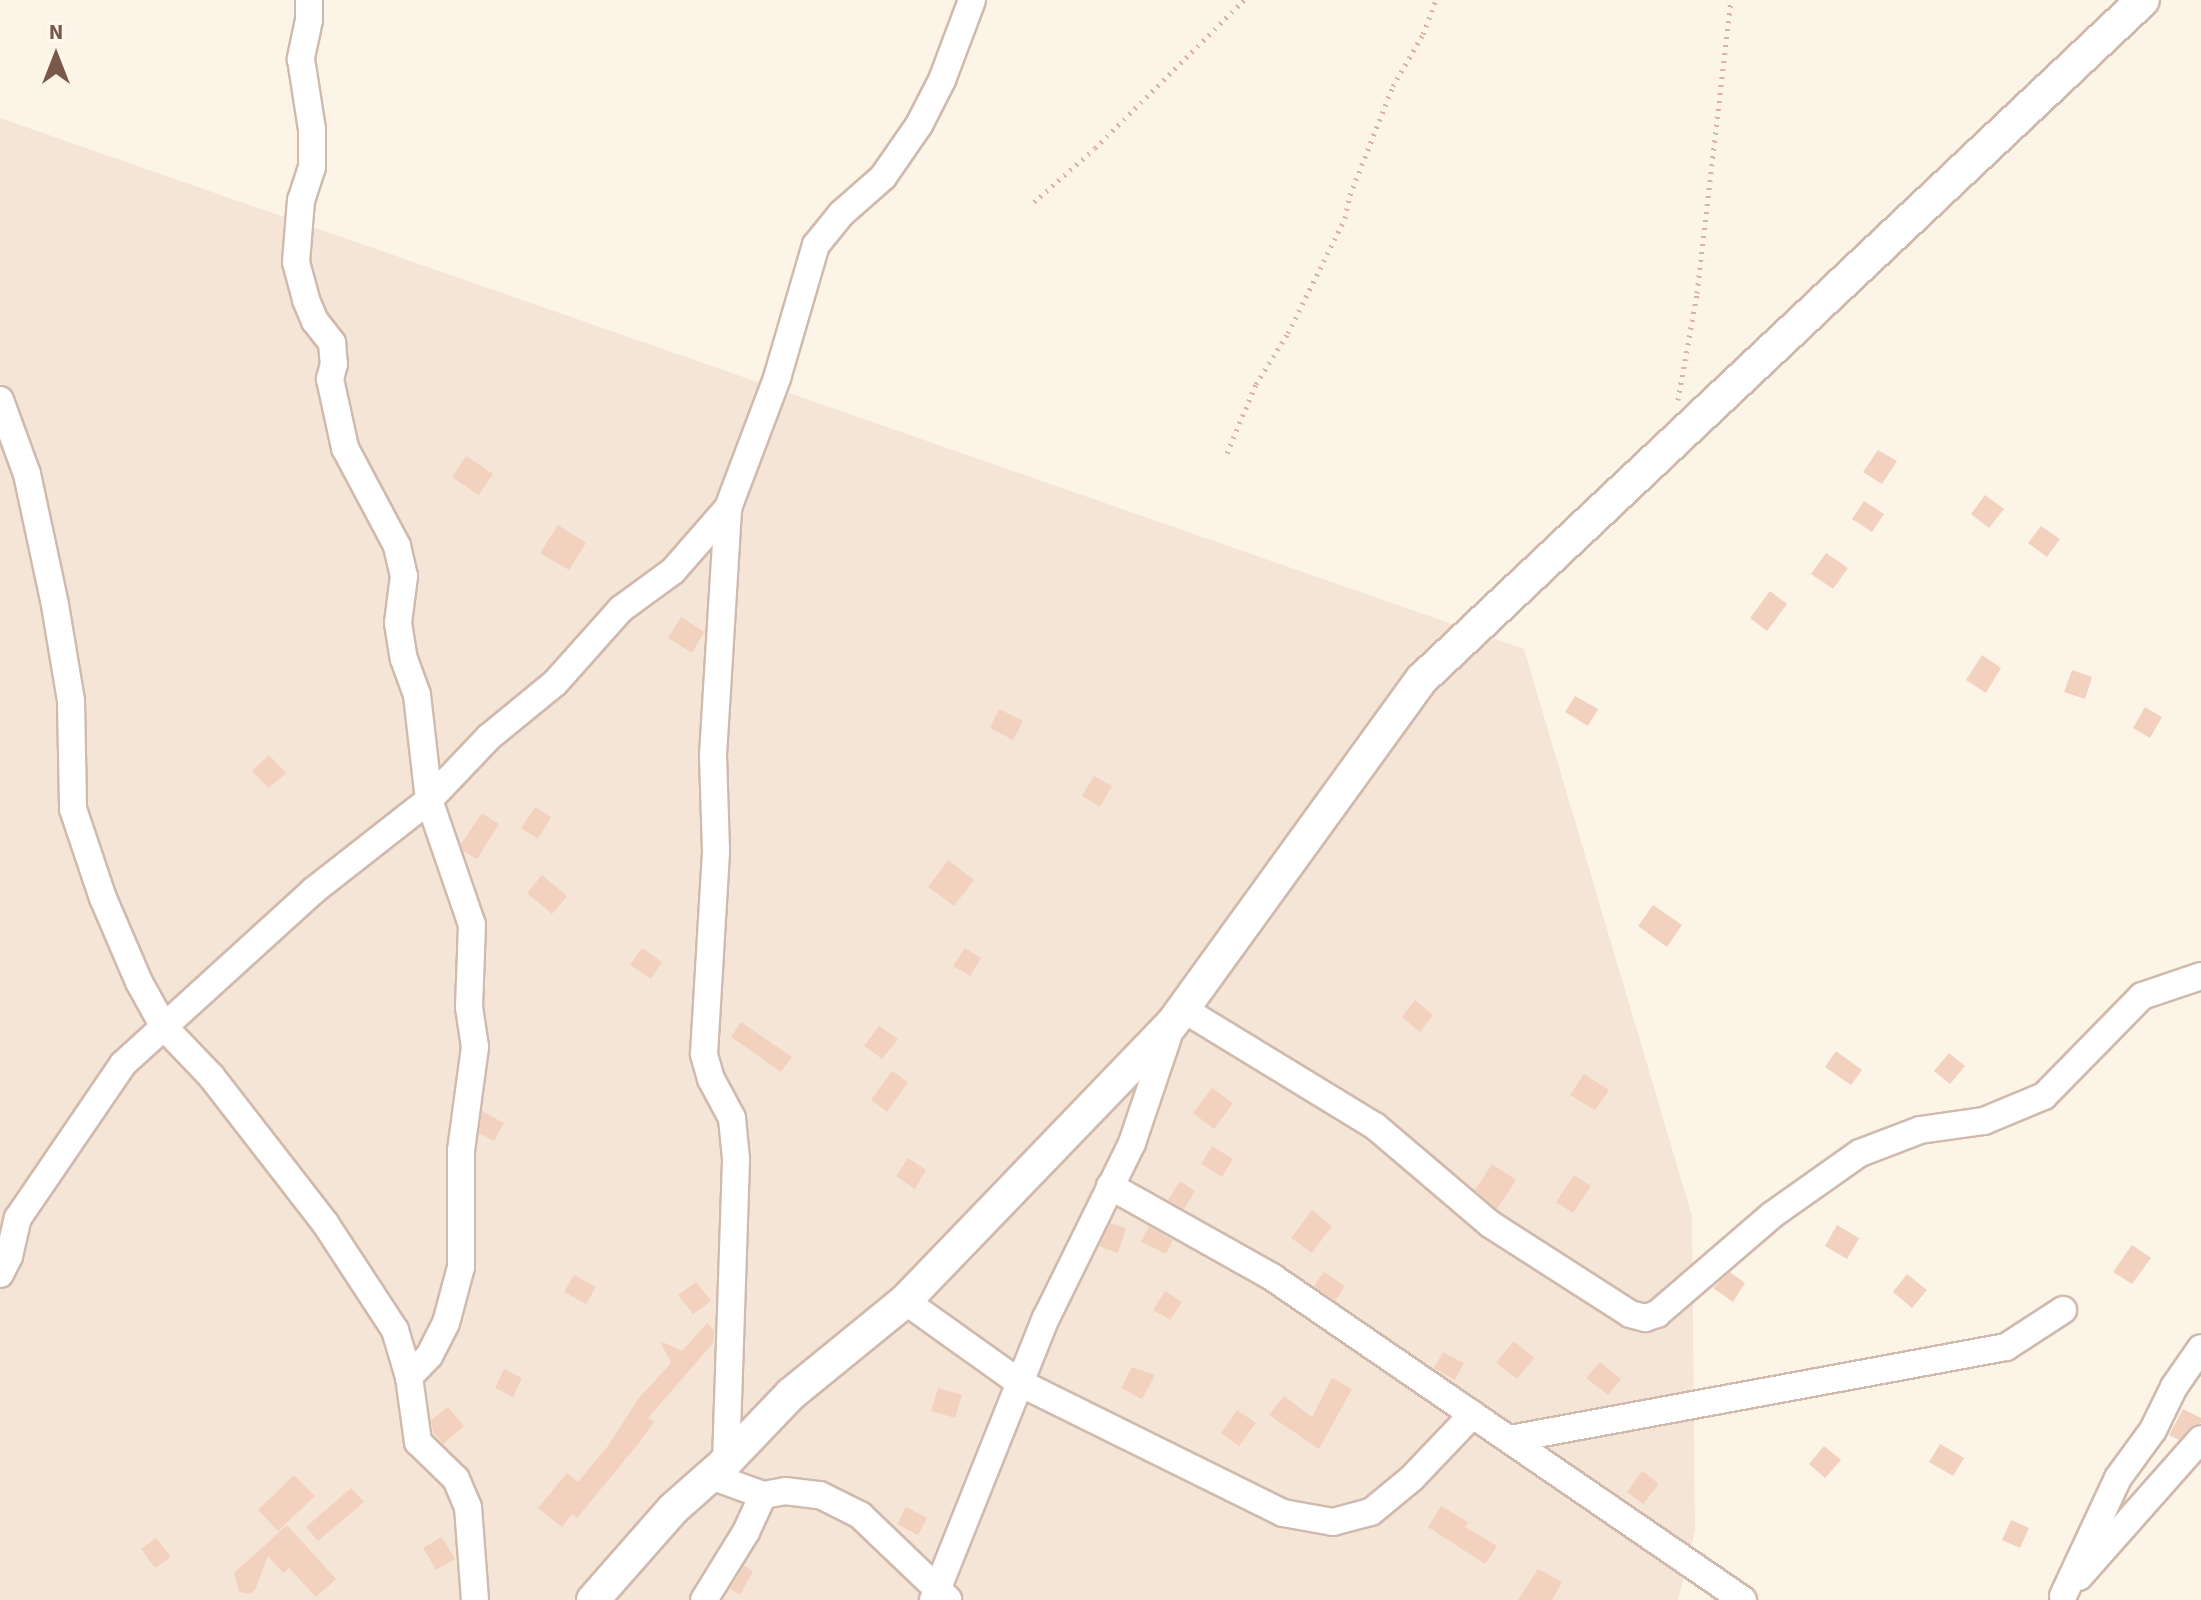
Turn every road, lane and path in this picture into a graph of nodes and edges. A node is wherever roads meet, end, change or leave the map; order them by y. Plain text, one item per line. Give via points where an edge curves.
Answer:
1 (309, 0) edge
2 (972, 0) edge
3 (1244, 0) edge
4 (1436, 0) edge
5 (1731, 0) edge
6 (2143, 0) edge
7 (1034, 202) dead end
8 (0, 400) edge
9 (1670, 444) junction
10 (1227, 453) dead end
11 (728, 508) junction
12 (429, 800) junction
13 (2201, 976) edge
14 (1178, 1017) junction
15 (164, 1027) junction
16 (1110, 1186) junction
17 (0, 1274) edge
18 (905, 1301) junction
19 (2063, 1310) dead end
20 (2201, 1348) edge
21 (409, 1377) junction
22 (1020, 1383) junction
23 (1473, 1414) junction
24 (1510, 1439) junction
25 (2201, 1439) edge
26 (718, 1469) junction
27 (763, 1495) junction
28 (939, 1597) edge
29 (2061, 1598) edge
30 (475, 1600) edge
31 (593, 1600) edge
32 (704, 1600) edge
33 (1743, 1600) edge

1 - 12 street via 301,59 312,167 301,200 296,262 310,311 332,343 330,379 345,448 397,546 404,576 398,623 417,695
2 - 11 street via 919,125 883,177 816,245 777,378
3 - 7 path
4 - 10 path via 1393,86 1345,218 1288,333 1256,384
5 - 9 path via 1697,293
6 - 9 street
8 - 15 street via 27,474 55,605 71,701 73,809 103,898
9 - 14 street via 1422,679
11 - 12 street via 673,571 621,609 555,683 489,737
11 - 26 street via 713,755 716,851 704,1054 732,1118 736,1159
12 - 15 street via 313,891
12 - 21 street via 472,925 469,1007 475,1047 461,1150 461,1267 446,1323 429,1356
13 - 14 street via 2142,996 2044,1096 1984,1121 1920,1130 1860,1153 1772,1215 1657,1314 1645,1318 1630,1314 1490,1224 1375,1126
14 - 16 street via 1132,1143
14 - 18 street
15 - 17 street via 123,1064 66,1143 18,1218
15 - 21 street via 211,1076 325,1223 395,1330
16 - 22 street
16 - 23 street via 1272,1277
18 - 22 street
18 - 26 street via 791,1394
19 - 24 street via 2006,1347
20 - 29 street via 2118,1478
21 - 30 street via 418,1442 456,1479 468,1507
22 - 23 street via 1283,1513 1333,1522 1371,1512
22 - 28 street
23 - 24 street
24 - 33 street
25 - 29 street
26 - 27 street
26 - 31 street via 673,1509
27 - 28 street via 820,1495 860,1515
27 - 32 street

